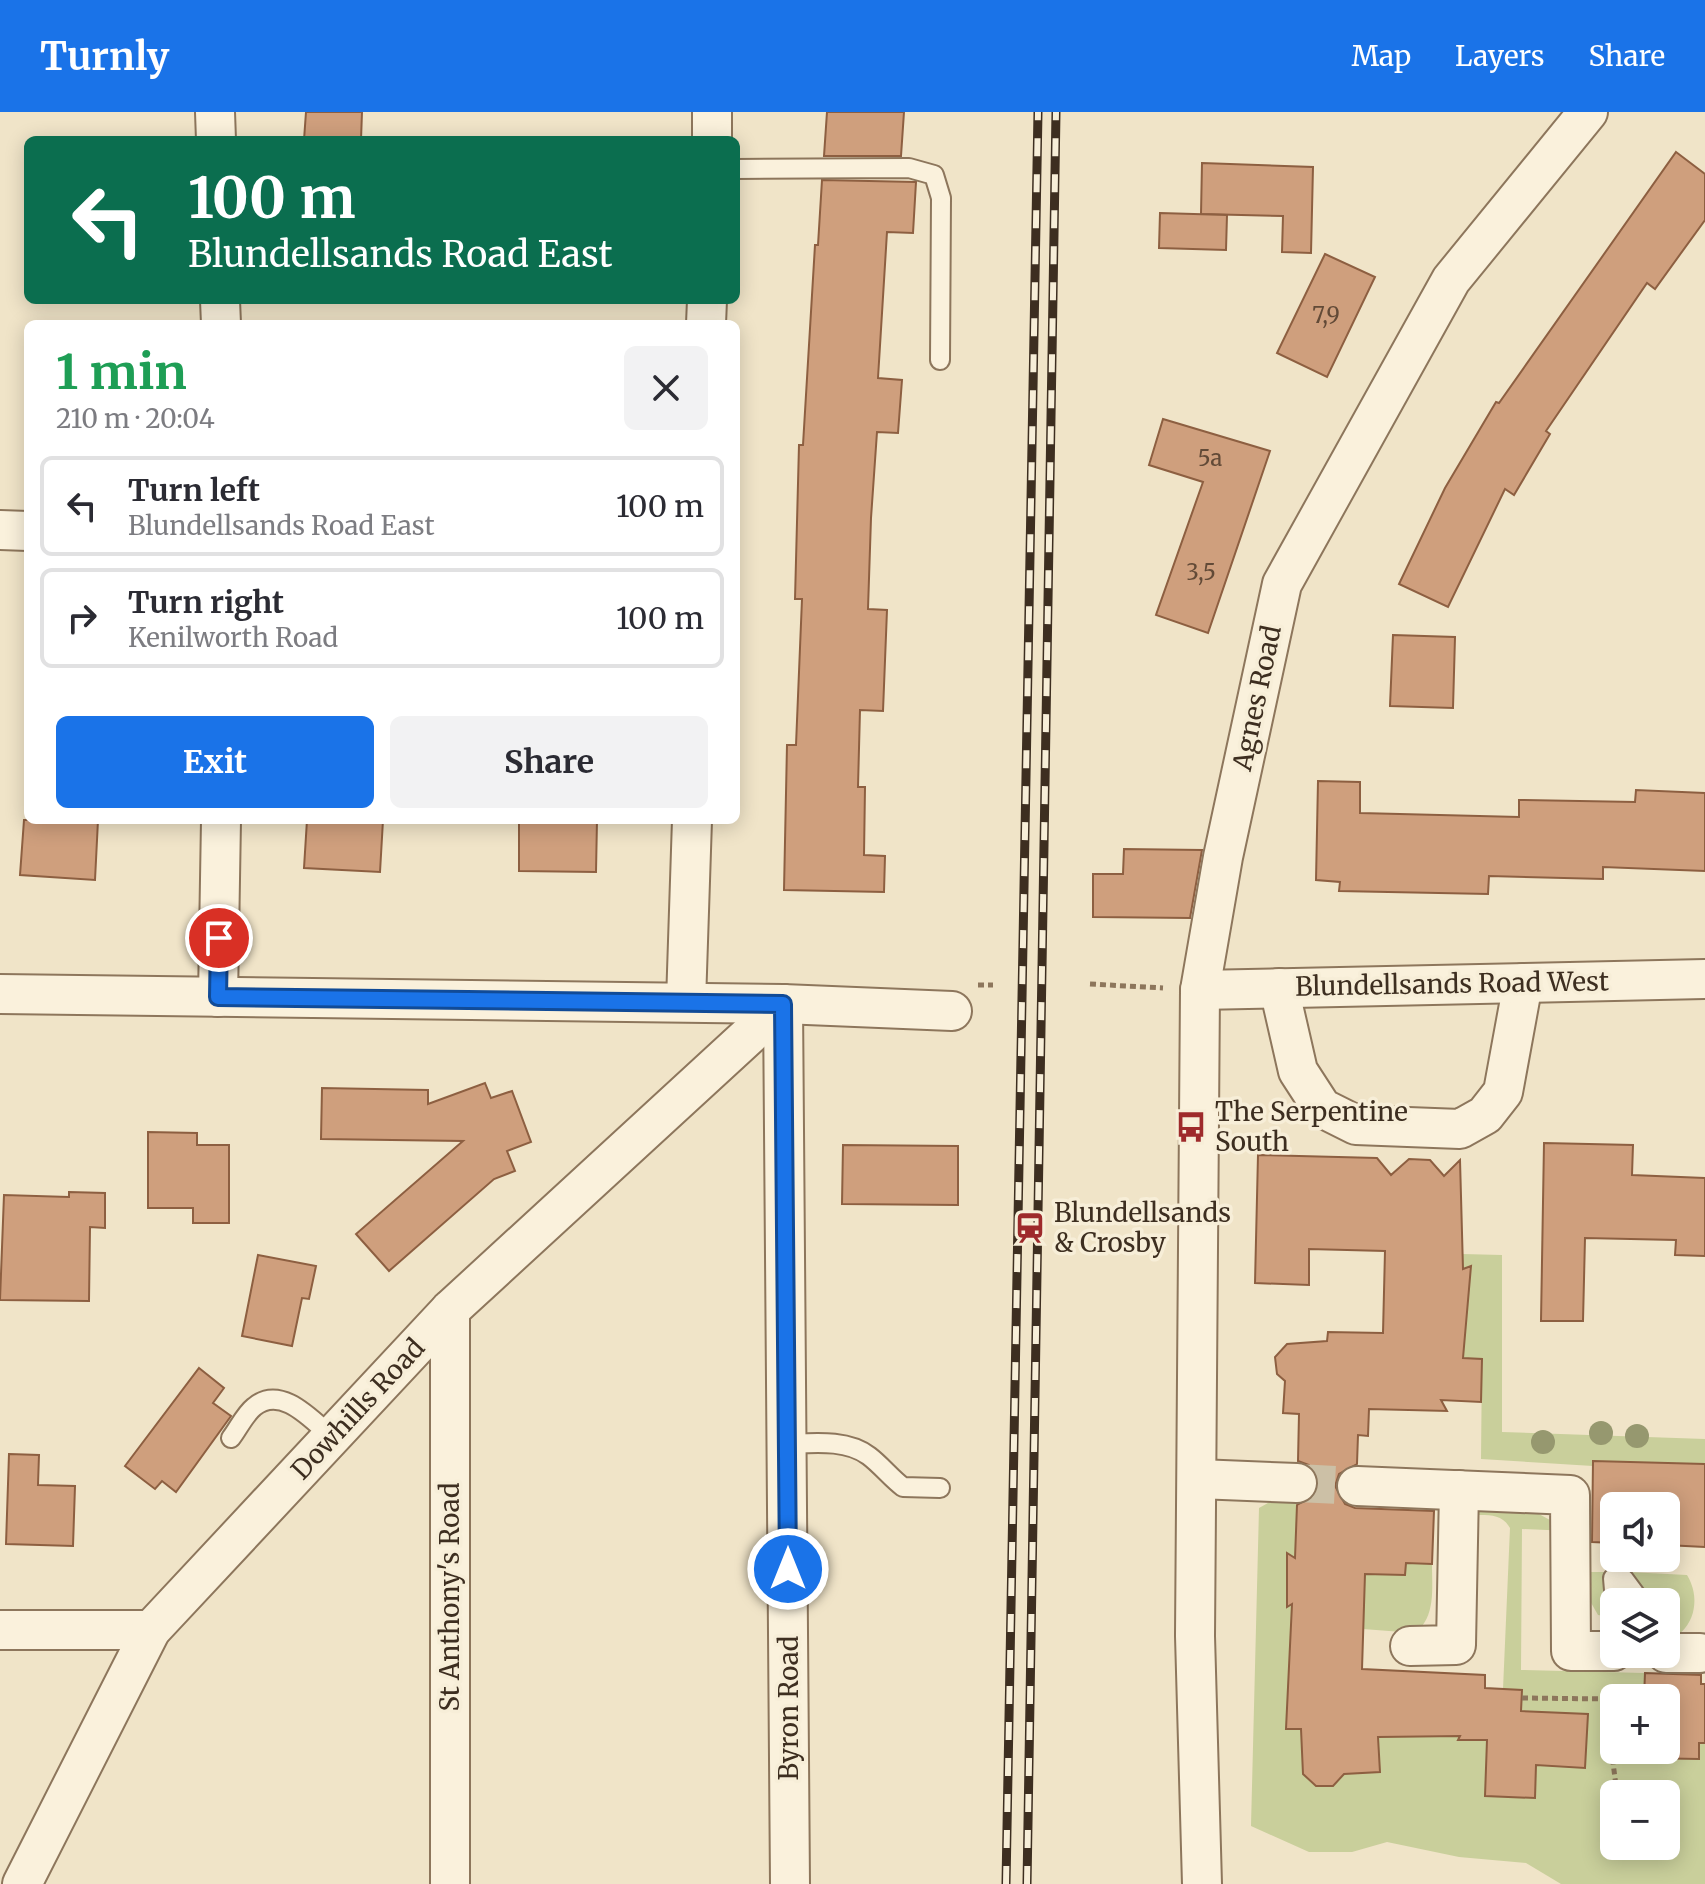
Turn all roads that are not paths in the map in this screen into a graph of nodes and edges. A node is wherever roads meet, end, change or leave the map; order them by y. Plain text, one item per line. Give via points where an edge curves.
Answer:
1 (215, 112) edge
2 (712, 112) edge
3 (1588, 112) edge
4 (216, 136) edge
5 (712, 136) edge
6 (740, 169) edge
7 (940, 360) dead end
8 (0, 530) edge
9 (24, 531) edge
10 (221, 824) edge
11 (692, 824) edge
12 (1705, 979) edge
13 (1523, 983) junction
14 (1279, 988) junction
15 (1200, 990) junction
16 (0, 994) edge
17 (218, 997) junction
18 (686, 1002) junction
19 (783, 1004) junction
20 (952, 1011) dead end
21 (450, 1310) junction
22 (332, 1437) junction
23 (231, 1438) dead end
24 (787, 1444) junction
25 (1198, 1479) junction
26 (1297, 1483) tunnel mouth
27 (1357, 1486) tunnel mouth
28 (940, 1488) dead end
29 (1459, 1490) junction
30 (1614, 1588) edge
31 (1631, 1588) edge
32 (0, 1630) edge
33 (151, 1630) junction
34 (1410, 1646) dead end
35 (1600, 1651) edge
36 (22, 1884) edge
37 (450, 1884) edge
38 (790, 1884) edge
39 (1202, 1884) edge

1 - 4 street
2 - 5 street
3 - 15 street, Agnes Road via 1451,280 1282,584
6 - 7 lane via 909,168 934,175 941,198
8 - 9 street
10 - 17 street
11 - 18 street
12 - 13 street, Blundellsands Road West
13 - 14 street, Blundellsands Road West
13 - 14 street via 1503,1092 1485,1115 1460,1129 1356,1125 1322,1108 1298,1071
14 - 15 street, Blundellsands Road West
15 - 25 street, Agnes Road
16 - 17 street
17 - 18 street
18 - 19 street
19 - 20 street
19 - 21 street, Dowhills Road
19 - 24 street, Byron Road
21 - 22 street, Dowhills Road
21 - 37 street, St Anthony's Road
22 - 23 lane via 292,1404 272,1399 255,1406
22 - 33 street, Dowhills Road
24 - 28 lane via 849,1447 868,1455 903,1487
24 - 38 street, Byron Road
25 - 26 street
25 - 39 street via 1195,1636
27 - 29 street
29 - 34 street via 1456,1645
29 - 35 street via 1570,1495 1571,1651
30 - 31 lane via 1613,1578 1624,1579
32 - 33 street
33 - 36 street, Dowhills Road

